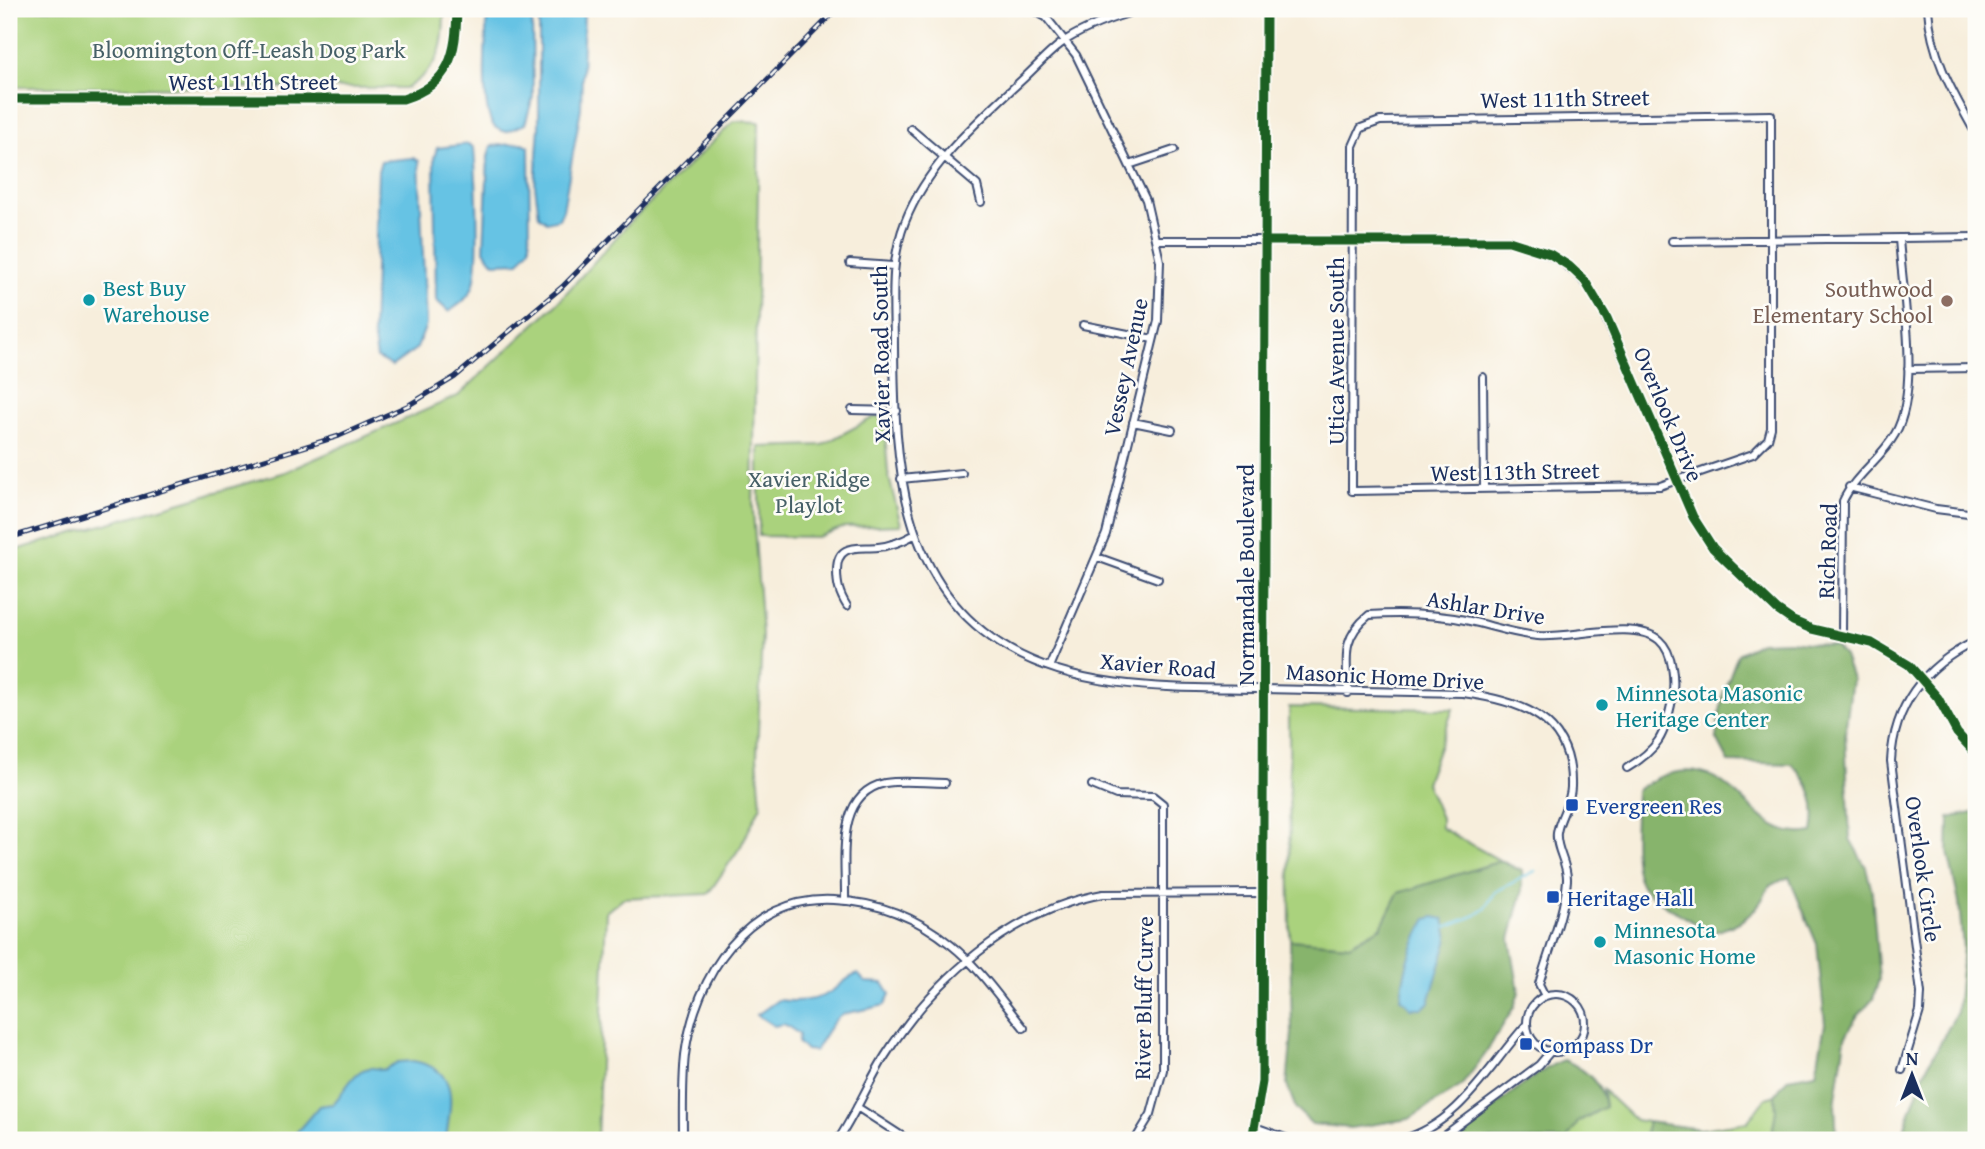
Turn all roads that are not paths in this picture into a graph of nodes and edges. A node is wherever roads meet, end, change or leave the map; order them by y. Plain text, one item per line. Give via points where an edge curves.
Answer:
1 (457, 9) edge
2 (1031, 9) edge
3 (1142, 9) edge
4 (1266, 9) edge
5 (1928, 9) edge
6 (1065, 40) junction
7 (9, 99) edge
8 (1771, 115) joint
9 (1362, 128) joint
10 (911, 129) dead end
11 (1976, 134) edge
12 (1174, 149) dead end
13 (945, 156) junction
14 (1129, 165) junction
15 (981, 202) dead end
16 (1976, 237) edge
17 (1899, 238) junction
18 (1157, 240) junction
19 (1771, 240) junction
20 (1266, 241) junction
21 (1353, 241) junction
22 (1672, 242) dead end
23 (850, 263) dead end
24 (893, 266) junction
25 (1083, 325) dead end
26 (1153, 339) junction
27 (1976, 368) edge
28 (1908, 369) junction
29 (1483, 377) dead end
30 (852, 410) dead end
31 (897, 411) junction
32 (1133, 422) junction
33 (1172, 430) dead end
34 (962, 473) dead end
35 (901, 479) junction
36 (1677, 482) junction
37 (1849, 487) junction
38 (1484, 489) junction
39 (1352, 491) joint
40 (1976, 514) edge
41 (914, 535) junction
42 (1097, 557) junction
43 (1158, 579) dead end
44 (847, 606) dead end
45 (1842, 635) junction
46 (1976, 641) edge
47 (1049, 667) junction
48 (1922, 678) junction
49 (1264, 689) junction
50 (1348, 693) junction
51 (1976, 754) edge
52 (1627, 768) dead end
53 (945, 783) dead end
54 (1092, 785) dead end
55 (1163, 893) junction
56 (1263, 893) junction
57 (845, 901) junction
58 (970, 960) junction
59 (1544, 994) junction
60 (1526, 1024) junction
61 (1024, 1028) dead end
62 (1550, 1052) junction
63 (1902, 1070) dead end
64 (857, 1107) junction
65 (1255, 1127) junction
66 (683, 1140) edge
67 (838, 1140) edge
68 (908, 1140) edge
69 (1135, 1140) edge
70 (1252, 1140) edge
71 (1291, 1140) edge
72 (1400, 1140) edge
73 (1438, 1140) edge

1 - 7 street, West 111th Street via 457,32 442,76 418,95 403,99
2 - 6 street, Vessey Avenue via 1046,17
3 - 6 street
4 - 20 street, Normandale Boulevard
5 - 11 street via 1941,69
6 - 13 street, Xavier Road South
6 - 14 street, Vessey Avenue
8 - 9 street, West 111th Street via 1380,121
8 - 19 street, West 113th Street
9 - 21 street, Utica Avenue South via 1353,146
10 - 13 street
12 - 14 street
13 - 15 street via 977,185
13 - 24 street, Xavier Road South via 914,202
14 - 18 street, Vessey Avenue via 1146,200
16 - 17 street
17 - 19 street
17 - 28 street, Rich Road
18 - 20 street, Overlook Drive
18 - 26 street, Vessey Avenue via 1159,309
19 - 22 street
19 - 36 street, West 113th Street via 1768,439 1752,454
20 - 21 street, Overlook Drive
20 - 49 street, Normandale Boulevard
21 - 36 street, Overlook Drive via 1509,241 1550,254 1569,266 1585,281 1607,318
21 - 39 street, Utica Avenue South
23 - 24 street
24 - 31 street, Xavier Road South
25 - 26 street
26 - 32 street, Vessey Avenue
27 - 28 street
28 - 37 street, Rich Road via 1903,419 1884,450
29 - 38 street
30 - 31 street
31 - 35 street, Xavier Road South
32 - 33 street
32 - 42 street, Vessey Avenue
34 - 35 street
35 - 41 street, Xavier Road South
36 - 38 street, West 113th Street
36 - 45 street, Overlook Drive via 1702,533 1743,579 1793,621
37 - 40 street
37 - 45 street, Rich Road via 1843,501
38 - 39 street, West 113th Street
41 - 44 street via 891,545 841,553 837,588
41 - 47 street, Xavier Road South via 959,606 1006,647
42 - 43 street
42 - 47 street, Vessey Avenue
45 - 48 street, Overlook Drive via 1891,653
46 - 48 street, Overlook Circle
47 - 49 street, Xavier Road via 1145,685
48 - 51 street, Overlook Drive
48 - 63 street, Overlook Circle via 1902,708 1891,761 1922,993
49 - 50 street, Masonic Home Drive
49 - 56 street, Normandale Boulevard
50 - 52 street, Ashlar Drive via 1346,647 1353,629 1369,615 1438,616 1539,636 1632,631 1658,638 1668,651 1673,696 1656,747
50 - 59 street, Masonic Home Drive via 1489,697 1537,716 1562,736 1571,788 1557,835 1567,881 1539,984
53 - 57 street via 885,783 855,802 847,824
54 - 55 street, River Bluff Curve via 1116,795 1153,796 1163,803
55 - 56 street
55 - 58 street via 1103,894 1055,906 1010,929
55 - 69 street, River Bluff Curve via 1163,1070 1151,1114
56 - 65 street, Normandale Boulevard via 1262,1082
57 - 58 street via 880,906 905,916
57 - 66 street via 784,905 755,920 726,952 711,975 691,1026 683,1081
58 - 61 street
58 - 64 street via 908,1024
59 - 60 street via 1529,1011
59 - 62 street via 1575,1001 1585,1024 1577,1043 1565,1051
60 - 62 street via 1529,1036
60 - 72 street via 1464,1102 1426,1132
62 - 73 street
64 - 67 street
64 - 68 street
65 - 70 street, Normandale Boulevard
65 - 71 street

